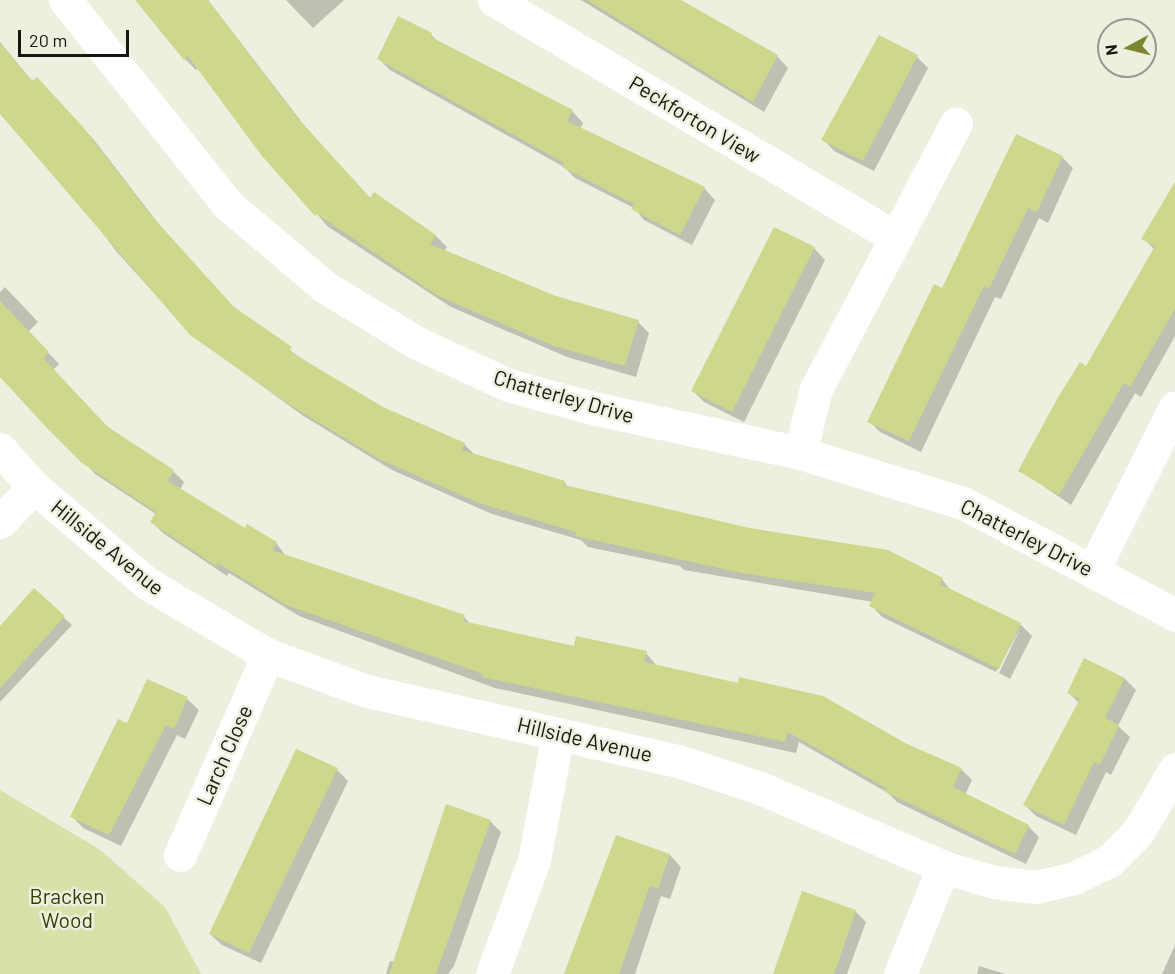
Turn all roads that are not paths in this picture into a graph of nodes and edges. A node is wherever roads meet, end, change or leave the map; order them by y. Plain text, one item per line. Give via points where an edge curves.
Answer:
1 (65, 0) edge
2 (494, 0) edge
3 (956, 124) dead end
4 (896, 238) junction
5 (1175, 407) edge
6 (0, 448) edge
7 (800, 453) junction
8 (34, 487) junction
9 (0, 522) edge
10 (1093, 570) junction
11 (1175, 615) edge
12 (268, 655) junction
13 (558, 734) junction
14 (1175, 769) edge
15 (180, 855) dead end
16 (943, 867) junction
17 (492, 974) edge
18 (900, 974) edge

1 - 7 street, Chatterley Drive via 227,204 325,287 417,343 511,386
2 - 4 street, Peckforton View
3 - 4 street
4 - 7 street via 816,389
5 - 10 street
6 - 8 street, Hillside Avenue
7 - 10 street, Chatterley Drive via 963,503
8 - 9 street
8 - 12 street, Hillside Avenue via 148,584
10 - 11 street, Chatterley Drive
12 - 13 street, Hillside Avenue via 367,692
12 - 15 street, Larch Close
13 - 16 street, Hillside Avenue via 678,761 760,788
13 - 17 street via 534,860
14 - 16 street, Hillside Avenue via 1138,832 1109,861 1074,878 1036,887 994,882
16 - 18 street

